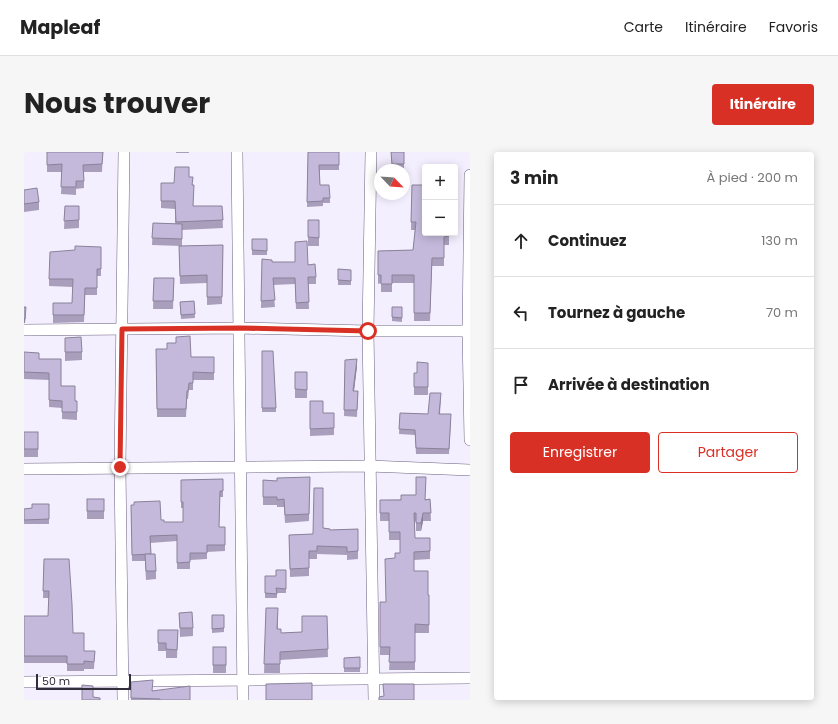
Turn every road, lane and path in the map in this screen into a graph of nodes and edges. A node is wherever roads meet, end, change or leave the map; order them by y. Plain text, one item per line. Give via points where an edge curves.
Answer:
1 (124, 152) edge
2 (237, 152) edge
3 (371, 152) edge
4 (470, 175) edge
5 (240, 328) junction
6 (122, 329) junction
7 (24, 330) edge
8 (368, 331) junction
9 (469, 331) edge
10 (470, 440) edge
11 (369, 466) junction
12 (120, 467) junction
13 (241, 467) junction
14 (24, 469) edge
15 (470, 470) edge
16 (470, 678) edge
17 (374, 679) junction
18 (243, 680) junction
19 (123, 681) junction
20 (24, 682) edge
21 (123, 700) edge
22 (244, 700) edge
23 (374, 700) edge

1 - 6 street
2 - 5 street
3 - 8 street
4 - 9 street
5 - 6 street
5 - 8 street
5 - 13 street
6 - 7 street
6 - 12 street
8 - 9 street
8 - 11 street
9 - 10 street
11 - 13 street
11 - 15 street
11 - 17 street
12 - 13 street
12 - 14 street
12 - 19 street
13 - 18 street
16 - 17 street
17 - 18 street
17 - 23 street
18 - 19 street
18 - 22 street
19 - 20 street
19 - 21 street

